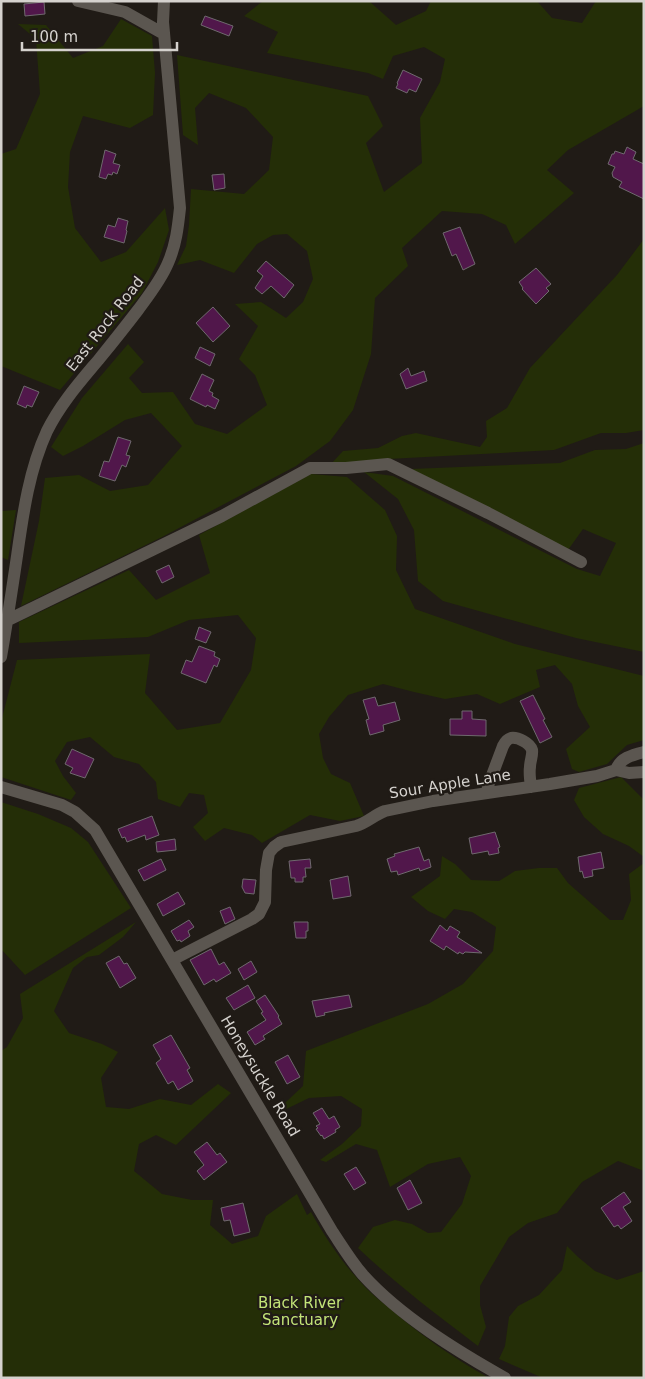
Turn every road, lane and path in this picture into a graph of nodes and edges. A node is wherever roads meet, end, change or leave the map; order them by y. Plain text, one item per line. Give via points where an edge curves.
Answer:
1 (78, 1) edge
2 (164, 1) edge
3 (164, 34) junction
4 (582, 562) dead end
5 (8, 620) junction
6 (1, 657) edge
7 (644, 752) edge
8 (616, 770) junction
9 (644, 772) edge
10 (1, 787) edge
11 (531, 787) junction
12 (487, 793) junction
13 (172, 960) junction
14 (505, 1378) edge

1 - 3 street via 125,12
2 - 3 street, East Rock Road
3 - 5 street, East Rock Road via 180,208 175,243 166,269 151,292 72,391 47,432 24,507
4 - 5 street via 388,464 310,468 206,524
5 - 6 street, East Rock Road
7 - 8 street via 624,759
8 - 9 street
8 - 11 street, Sour Apple Lane
10 - 13 street, Honeysuckle Road via 56,803 75,812 96,830
11 - 12 street, Sour Apple Lane
11 - 12 street via 532,751 525,743 510,738 505,741
12 - 13 street, Sour Apple Lane via 385,811 356,826 281,842 268,858 265,902 258,914
13 - 14 street, Honeysuckle Road via 349,1258 392,1303 465,1355

